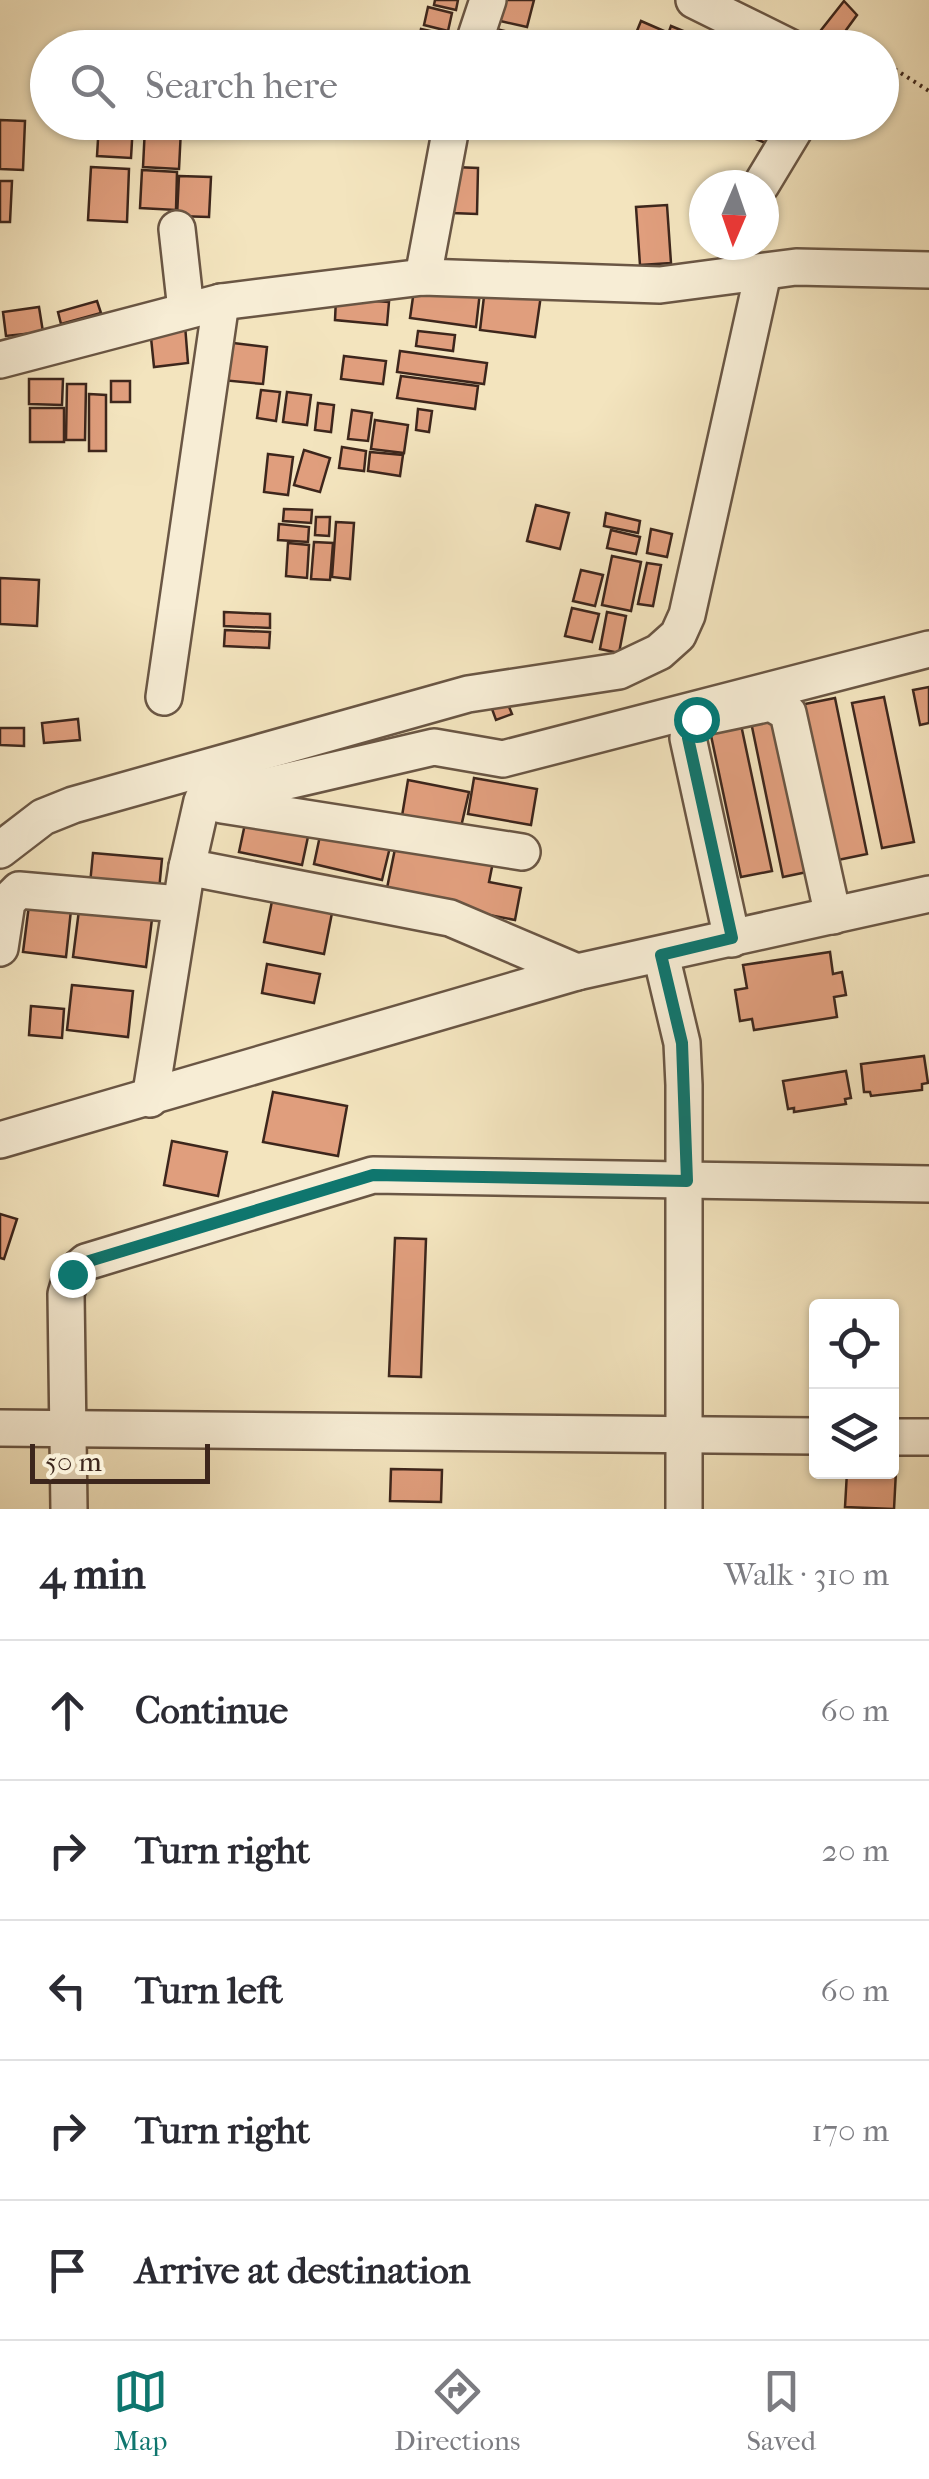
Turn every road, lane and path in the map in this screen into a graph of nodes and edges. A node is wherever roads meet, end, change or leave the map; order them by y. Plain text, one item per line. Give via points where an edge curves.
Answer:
1 (488, 0) edge
2 (694, 0) edge
3 (478, 30) edge
4 (755, 30) edge
5 (899, 72) edge
6 (929, 91) edge
7 (449, 140) edge
8 (788, 140) edge
9 (771, 170) edge
10 (177, 229) dead end
11 (730, 260) edge
12 (929, 270) edge
13 (763, 273) junction
14 (423, 278) junction
15 (724, 279) junction
16 (221, 302) junction
17 (186, 310) junction
18 (0, 360) edge
19 (929, 649) edge
20 (164, 697) dead end
21 (202, 802) junction
22 (0, 850) edge
23 (522, 852) dead end
24 (187, 868) junction
25 (929, 894) edge
26 (180, 904) junction
27 (833, 916) junction
28 (732, 938) junction
29 (0, 948) edge
30 (661, 955) junction
31 (577, 972) junction
32 (150, 1100) junction
33 (0, 1140) edge
34 (687, 1181) junction
35 (929, 1184) edge
36 (72, 1427) junction
37 (0, 1428) edge
38 (685, 1435) junction
39 (809, 1436) edge
40 (899, 1437) edge
41 (929, 1437) edge
42 (69, 1509) edge
43 (684, 1509) edge

1 - 3 street
2 - 4 street
5 - 6 path
7 - 14 street
8 - 9 street
10 - 17 street
11 - 15 street
12 - 13 street via 852,265
13 - 15 street
13 - 22 street via 687,615 659,652 618,671 468,694 74,805 30,824
14 - 15 street via 660,284
14 - 16 street
16 - 17 street
16 - 20 street
17 - 18 street
19 - 21 street via 503,759 434,748
21 - 23 street
21 - 24 street
24 - 26 street
24 - 31 street via 450,918
25 - 27 street
26 - 29 street via 19,890 7,902
26 - 32 street
27 - 28 street
27 - 28 street via 788,713 771,703 696,719 688,738
28 - 30 street
30 - 31 street
30 - 34 street via 682,1043
31 - 32 street
32 - 33 street
34 - 35 street
34 - 36 street via 373,1175 86,1262 72,1274 66,1294
34 - 38 street
36 - 37 street
36 - 38 street
36 - 42 street
38 - 39 street
38 - 43 street
40 - 41 street

